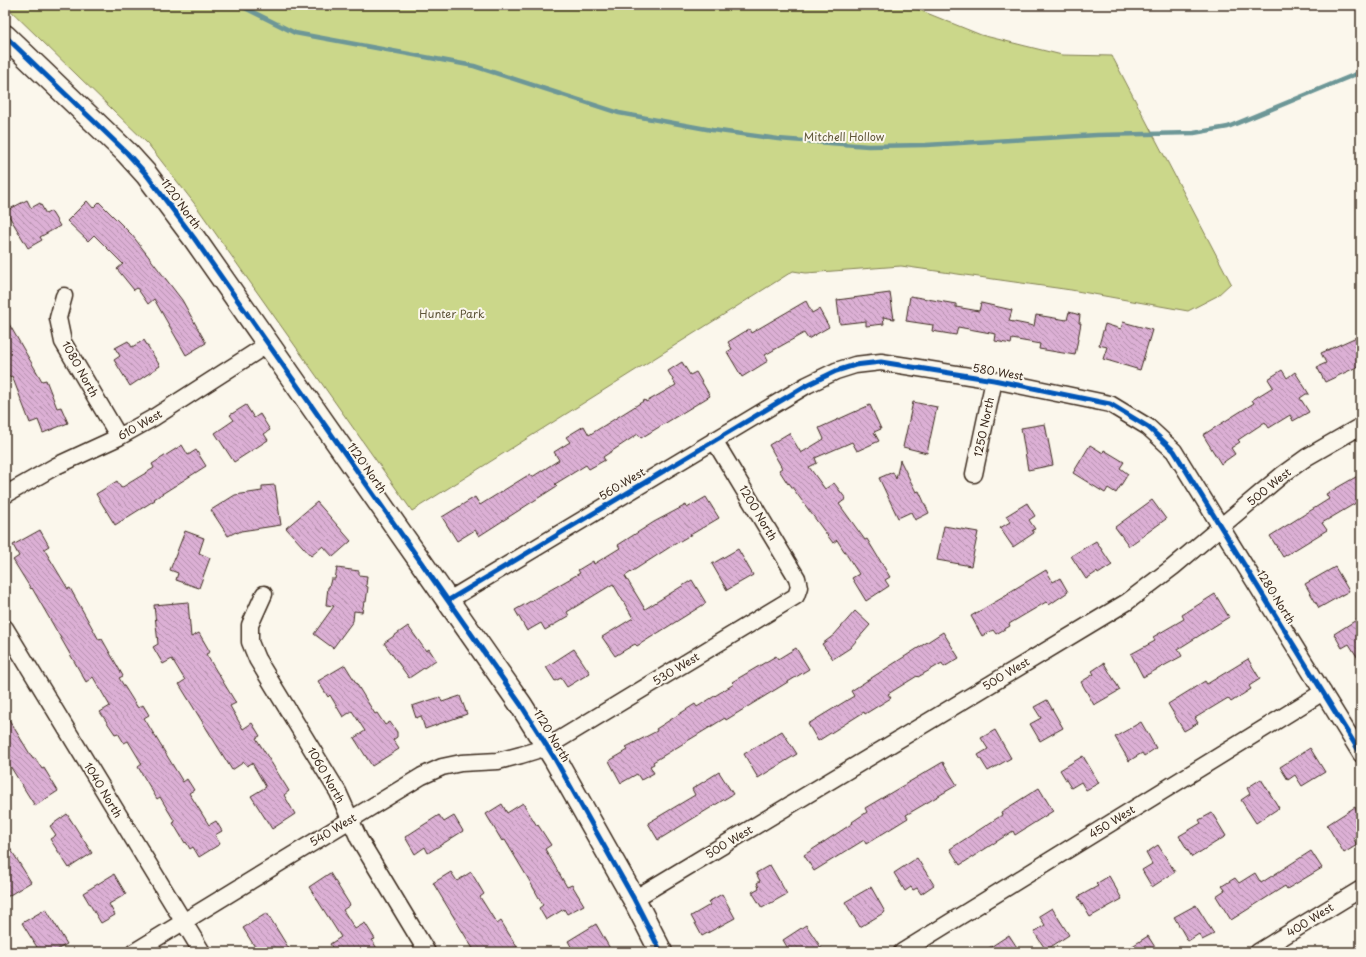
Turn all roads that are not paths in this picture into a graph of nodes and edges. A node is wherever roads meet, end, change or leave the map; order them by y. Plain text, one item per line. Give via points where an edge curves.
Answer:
1 (5, 36) edge
2 (64, 296) dead end
3 (268, 344) junction
4 (994, 380) junction
5 (807, 385) joint
6 (1361, 426) edge
7 (119, 437) junction
8 (714, 440) junction
9 (1174, 451) joint
10 (974, 474) dead end
11 (5, 495) edge
12 (1221, 527) junction
13 (799, 587) joint
14 (264, 594) dead end
15 (449, 600) junction
16 (5, 628) edge
17 (1323, 692) junction
18 (547, 747) junction
19 (1361, 754) edge
20 (350, 820) junction
21 (1361, 889) edge
22 (634, 898) junction
23 (183, 922) junction
24 (134, 952) edge
25 (202, 952) edge
26 (427, 952) edge
27 (661, 952) edge
28 (902, 952) edge
29 (1258, 952) edge

1 - 3 street, 1120 North via 146,174
2 - 7 street, 1080 North via 58,318 63,342
3 - 7 street, 610 West
3 - 15 street, 1120 North
4 - 5 street, 580 West via 882,362 856,365 836,371
4 - 9 street, 580 West via 1110,404 1148,427
4 - 10 street, 1250 North
5 - 8 street, 560 West
6 - 12 street, 500 West via 1307,457 1282,475
7 - 11 street, 610 West via 56,466
8 - 13 street, 1200 North via 797,578
8 - 15 street, 560 West
9 - 12 street, 1280 North
12 - 17 street, 1280 North
12 - 22 street, 500 West via 1127,602
13 - 18 street, 530 West via 796,596
14 - 20 street, 1060 North via 250,625 250,642 257,659 338,792
15 - 18 street, 1120 North
16 - 23 street, 1040 North
17 - 19 street, 1280 North
17 - 28 street, 450 West
18 - 20 street, 540 West via 498,761 442,767 422,776
18 - 22 street, 1120 North
20 - 23 street, 540 West
20 - 26 street, 1060 North
21 - 29 street, 400 West
22 - 27 street, 1120 North
23 - 24 street, 540 West
23 - 25 street, 1040 North

